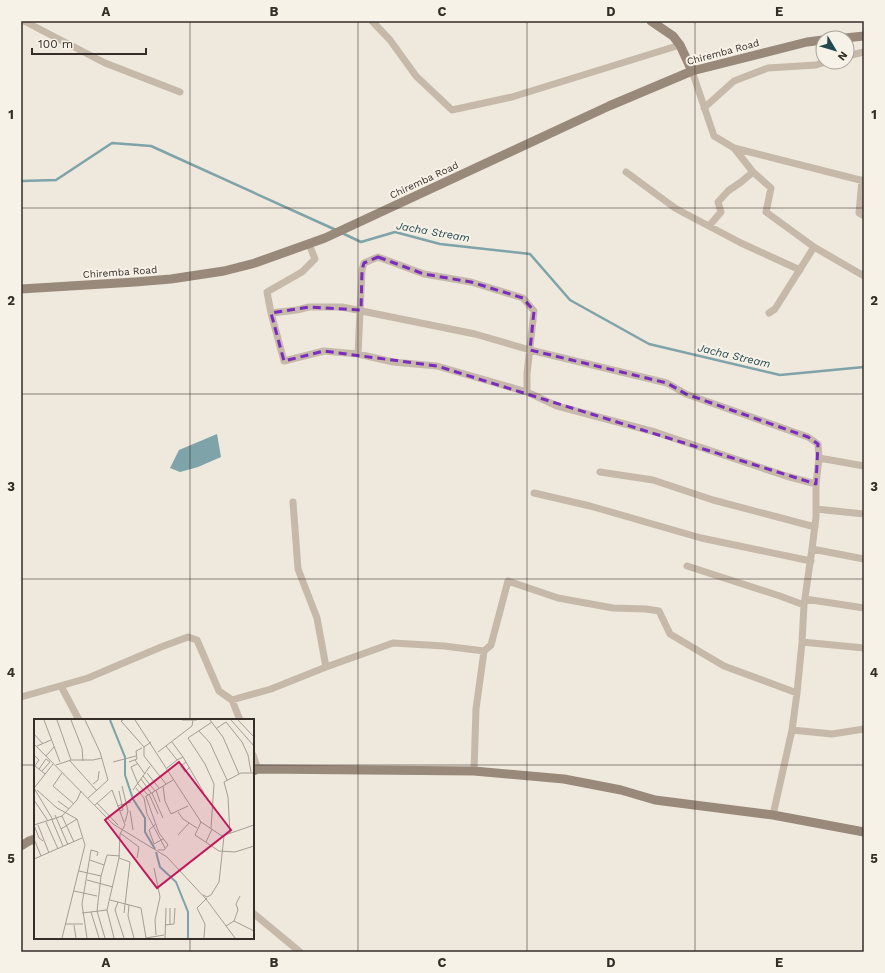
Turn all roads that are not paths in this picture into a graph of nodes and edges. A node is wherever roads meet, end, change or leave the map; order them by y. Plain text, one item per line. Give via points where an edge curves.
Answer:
1 (24, 21) edge
2 (372, 21) edge
3 (651, 21) edge
4 (815, 41) edge
5 (680, 45) junction
6 (815, 64) edge
7 (692, 71) junction
8 (180, 92) dead end
9 (704, 108) junction
10 (734, 148) junction
11 (626, 172) dead end
12 (753, 172) junction
13 (863, 180) edge
14 (864, 216) edge
15 (709, 226) junction
16 (309, 244) junction
17 (814, 247) junction
18 (800, 270) junction
19 (864, 276) edge
20 (21, 289) edge
21 (361, 310) junction
22 (271, 313) junction
23 (770, 313) dead end
24 (530, 350) junction
25 (358, 354) junction
26 (527, 392) junction
27 (819, 458) junction
28 (864, 466) edge
29 (600, 472) dead end
30 (816, 484) junction
31 (534, 493) dead end
32 (293, 502) dead end
33 (816, 509) junction
34 (864, 514) edge
35 (815, 527) junction
36 (812, 549) junction
37 (864, 559) edge
38 (811, 561) junction
39 (687, 566) dead end
40 (805, 602) junction
41 (864, 608) edge
42 (802, 642) junction
43 (864, 648) edge
44 (484, 651) junction
45 (326, 667) junction
46 (61, 686) junction
47 (797, 693) junction
48 (21, 698) edge
49 (232, 700) junction
50 (78, 719) edge
51 (240, 719) edge
52 (864, 729) edge
53 (792, 730) junction
54 (254, 760) edge
55 (256, 770) edge
56 (474, 771) junction
57 (774, 815) junction
58 (864, 832) edge
59 (34, 839) edge
60 (21, 846) edge
61 (254, 914) edge
62 (300, 952) edge

1 - 8 street via 104,63
2 - 5 street via 390,40 416,76 452,110 512,97
3 - 5 main road via 673,36
4 - 7 main road, Chiremba Road
5 - 7 main road
6 - 9 street via 768,68 741,78 734,81
7 - 9 street
7 - 16 main road, Chiremba Road via 609,106
9 - 10 street via 714,136
10 - 12 street
10 - 13 street
11 - 15 street via 675,208
12 - 15 street via 718,202 721,212
12 - 17 street via 771,188 766,212
13 - 14 street via 859,213
15 - 18 street
16 - 20 main road, Chiremba Road via 255,263 189,277
16 - 22 street via 315,259 302,272 267,292
17 - 18 street
17 - 19 street
18 - 23 street
21 - 22 street via 310,307
21 - 24 street via 475,334
21 - 24 street via 364,263 378,257 424,274 471,282 523,298 534,311
21 - 25 street
22 - 25 street via 284,361 324,351
24 - 26 street
24 - 27 street via 667,383 686,394 808,437 818,444
25 - 26 street via 392,362 436,366
26 - 30 street via 557,406 655,432
27 - 28 street
27 - 30 street
29 - 35 street via 653,480 713,500
30 - 33 street
31 - 38 street via 590,506 701,538
32 - 45 street via 298,569 317,618
33 - 34 street
33 - 35 street
35 - 36 street
36 - 37 street
36 - 38 street
38 - 40 street
39 - 40 street
40 - 41 street
40 - 42 street
42 - 43 street
42 - 47 street
44 - 45 street via 393,643
44 - 47 street via 491,645 508,581 558,598 613,608 659,611 670,634 724,666
44 - 56 street via 476,709
45 - 49 street via 271,689
46 - 48 street
46 - 49 street via 88,678 188,637 198,640 219,691
46 - 50 street
47 - 53 street
49 - 51 street
52 - 53 street via 832,734
53 - 57 street
54 - 55 street
55 - 56 main road
56 - 57 main road via 564,779 621,790 655,800
57 - 58 main road
59 - 60 main road
61 - 62 street

